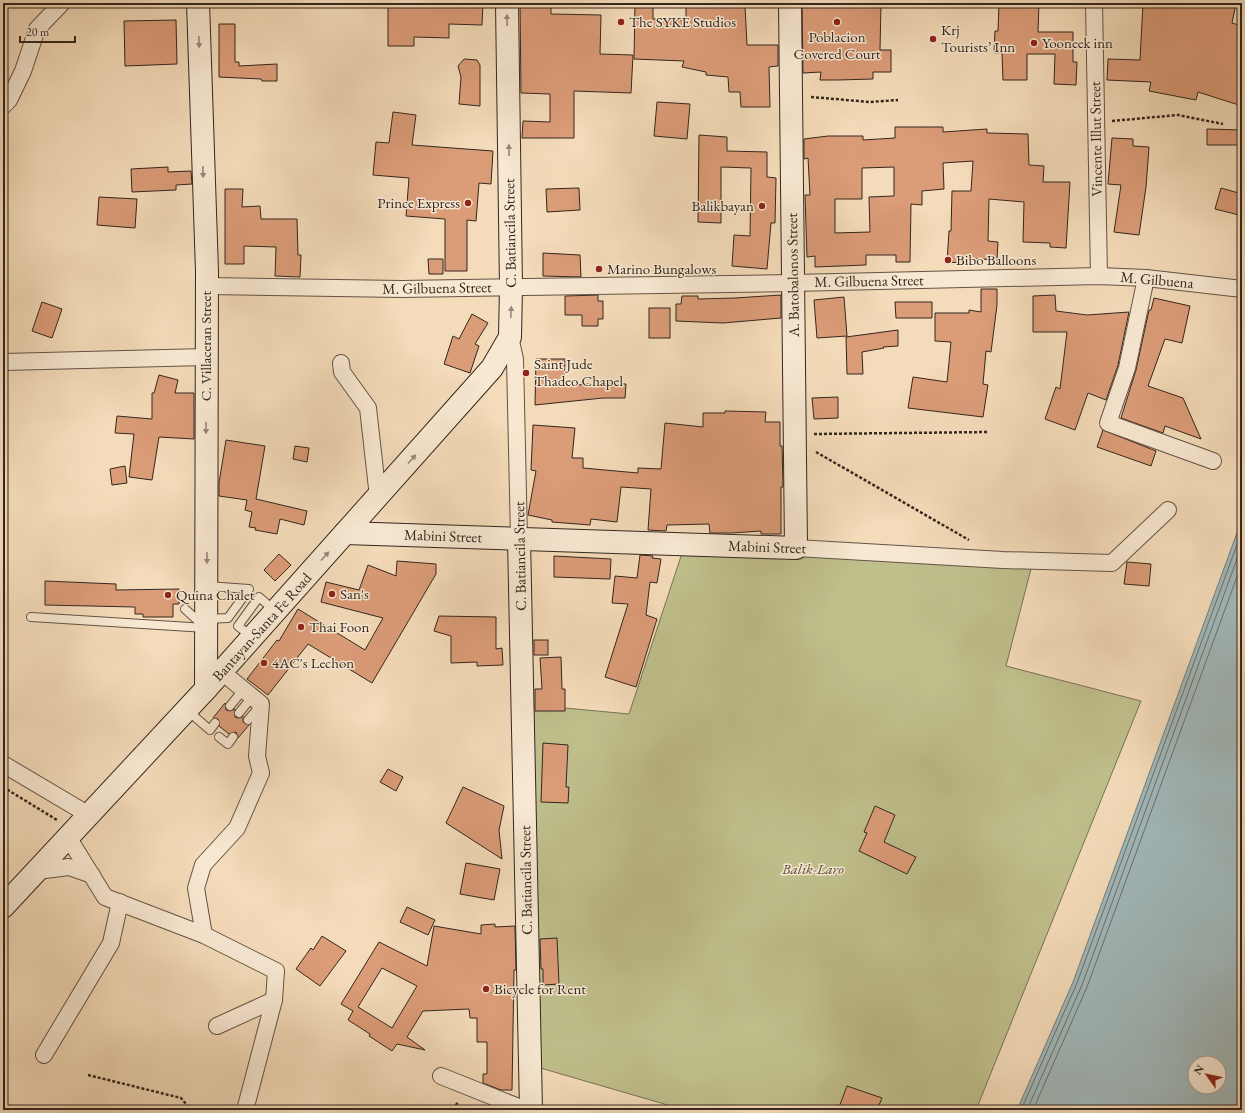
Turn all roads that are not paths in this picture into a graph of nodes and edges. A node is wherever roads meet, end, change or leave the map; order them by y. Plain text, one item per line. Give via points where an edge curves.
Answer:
1 (62, 3) edge
2 (198, 3) edge
3 (507, 3) edge
4 (790, 3) edge
5 (1094, 3) edge
6 (3, 106) edge
7 (1099, 276) junction
8 (1146, 278) junction
9 (793, 283) junction
10 (207, 286) junction
11 (511, 287) junction
12 (1242, 289) edge
13 (510, 337) junction
14 (206, 358) junction
15 (3, 362) edge
16 (341, 364) dead end
17 (1213, 461) dead end
18 (378, 497) junction
19 (1168, 510) dead end
20 (345, 533) junction
21 (519, 539) junction
22 (796, 548) junction
23 (208, 586) junction
24 (249, 589) junction
25 (259, 597) junction
26 (185, 609) dead end
27 (276, 611) junction
28 (31, 617) dead end
29 (206, 624) junction
30 (253, 637) junction
31 (222, 672) junction
32 (206, 689) junction
33 (252, 697) junction
34 (230, 706) dead end
35 (187, 710) junction
36 (239, 713) dead end
37 (248, 720) dead end
38 (233, 737) dead end
39 (3, 764) edge
40 (78, 827) junction
41 (37, 871) junction
42 (92, 875) junction
43 (120, 902) junction
44 (3, 907) edge
45 (200, 909) junction
46 (178, 925) junction
47 (204, 935) junction
48 (274, 1000) junction
49 (217, 1026) dead end
50 (44, 1055) dead end
51 (441, 1076) dead end
52 (245, 1110) edge
53 (526, 1110) edge
54 (531, 1110) edge

1 - 6 street via 37,29 24,71 9,100
2 -> 10 main road, C. Villaceran Street
11 -> 3 main road, C. Batiancila Street
4 - 9 main road, A. Batobalonos Street
5 - 7 street, Vincente Illut Street
7 - 8 street, M. Gilbuena
7 - 9 street, M. Gilbuena Street
8 - 12 street, M. Gilbuena
8 - 17 street via 1127,368 1108,423
9 - 11 street, M. Gilbuena Street
9 - 22 main road, A. Batobalonos Street
10 - 11 street, M. Gilbuena Street via 402,289
10 - 14 main road, C. Villaceran Street
13 -> 11 main road, C. Batiancila Street
18 -> 13 main road, Bantayan-Santa Fe Road via 492,368
13 - 21 street, C. Batiancila Street via 514,359
14 - 15 street
14 -> 23 main road, C. Villaceran Street
16 - 18 street via 342,372 368,408
18 - 20 main road, Bantayan-Santa Fe Road
19 - 22 street, Mabini Street via 1112,563 1003,560
20 - 21 main road, Mabini Street
27 -> 20 main road, Bantayan-Santa Fe Road
21 - 22 main road, Mabini Street
21 - 54 main road, C. Batiancila Street
23 - 24 lane
23 - 29 main road, C. Villaceran Street
24 - 25 lane
24 - 29 lane via 228,618
25 - 27 lane
25 - 30 lane via 238,626
26 - 29 lane
27 - 30 main road, Bantayan-Santa Fe Road
28 - 29 lane
29 - 32 main road, C. Villaceran Street
30 - 31 main road, Bantayan-Santa Fe Road
31 - 32 main road, Bantayan-Santa Fe Road
31 - 33 street
32 - 35 main road, Bantayan-Santa Fe Road
33 - 34 lane
33 - 36 lane
33 - 37 lane
33 - 45 street via 261,773 237,828 203,865 196,888
35 - 38 lane via 213,726 228,744
35 - 40 main road, Bantayan-Santa Fe Road
39 - 40 street
40 - 41 main road, Bantayan-Santa Fe Road
40 - 42 street
41 - 42 street via 69,867
41 - 44 main road, Bantayan-Santa Fe Road
42 - 43 street via 105,897
43 - 46 street
43 - 50 street via 112,943
45 - 46 street
45 - 47 street
46 - 47 street
47 - 48 street via 276,970
48 - 49 street
48 - 52 street
51 - 53 street

